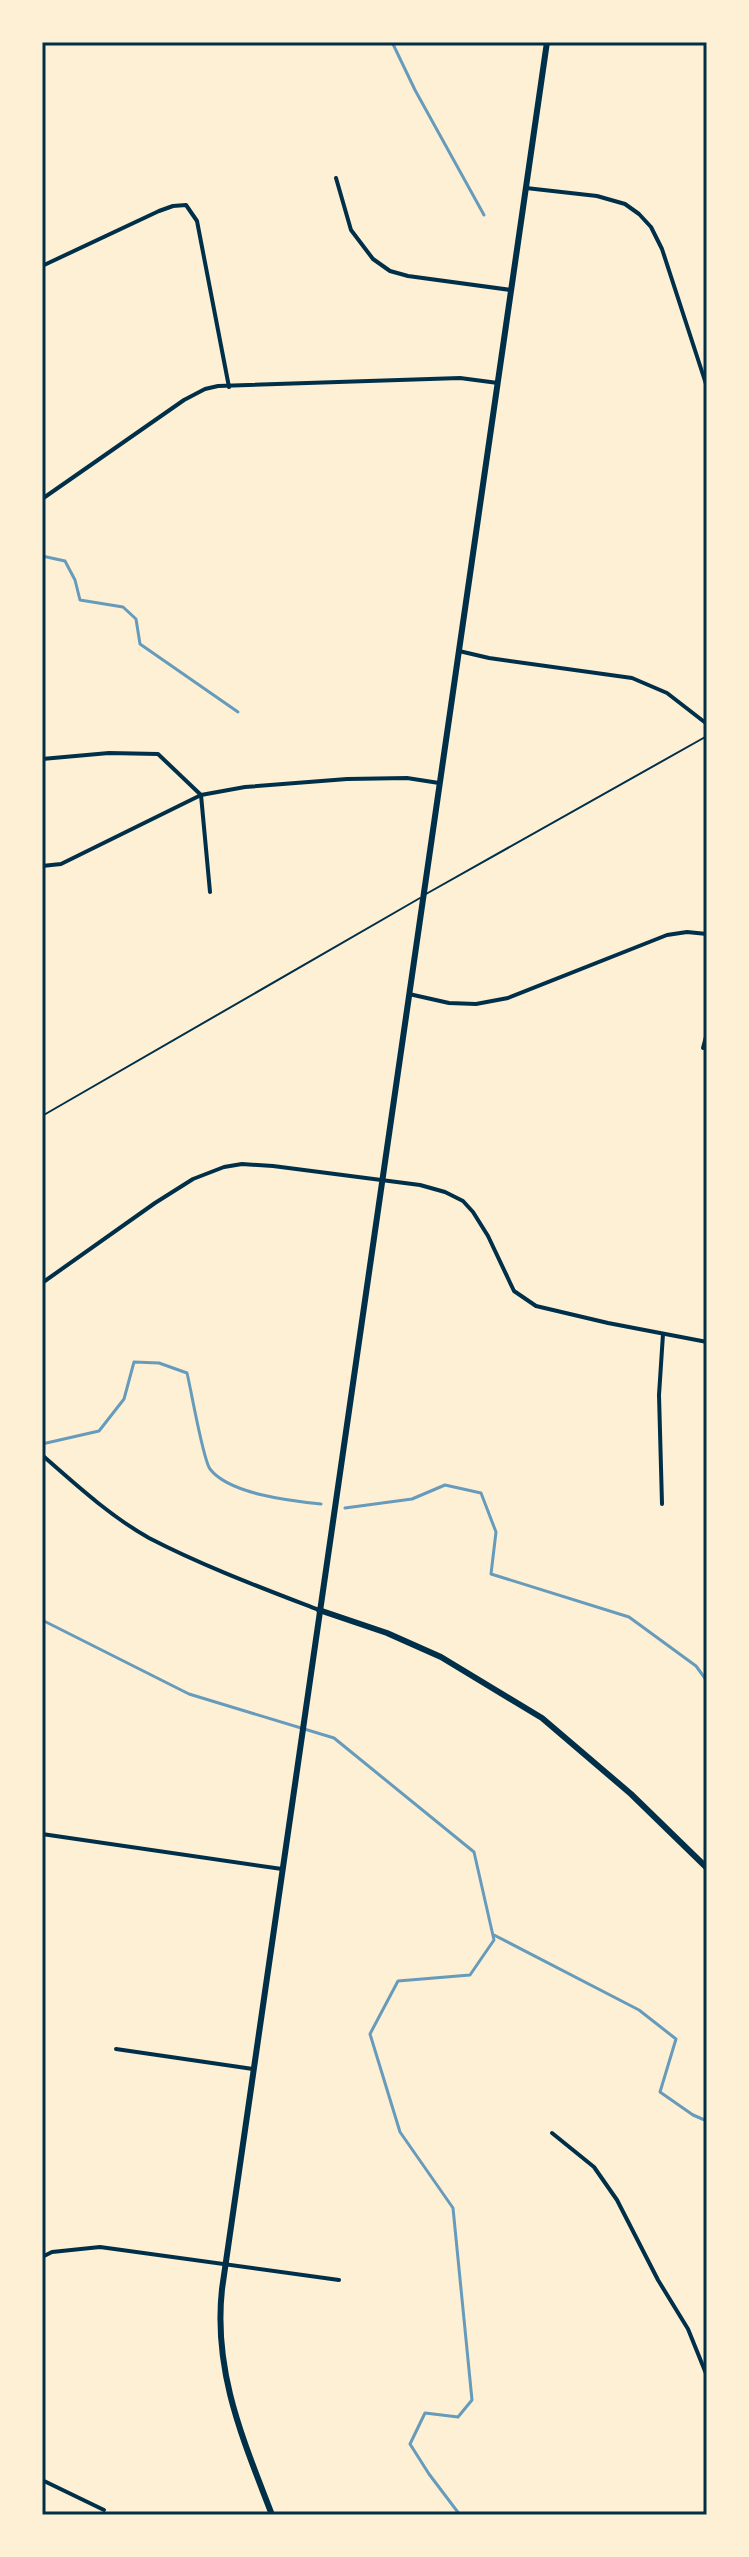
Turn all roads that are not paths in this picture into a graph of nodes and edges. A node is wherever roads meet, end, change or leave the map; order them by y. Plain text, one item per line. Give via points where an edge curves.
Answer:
1 (547, 42) edge
2 (336, 178) dead end
3 (526, 188) junction
4 (42, 266) edge
5 (511, 290) junction
6 (498, 383) junction
7 (229, 387) junction
8 (707, 387) edge
9 (42, 499) edge
10 (459, 651) junction
11 (707, 724) edge
12 (707, 736) edge
13 (42, 759) edge
14 (439, 783) junction
15 (201, 795) junction
16 (42, 866) edge
17 (210, 892) dead end
18 (423, 896) junction
19 (707, 934) edge
20 (409, 994) junction
21 (707, 1033) edge
22 (703, 1048) dead end
23 (42, 1116) edge
24 (382, 1180) junction
25 (42, 1283) edge
26 (663, 1334) junction
27 (707, 1342) edge
28 (42, 1455) edge
29 (662, 1504) dead end
30 (319, 1610) junction
31 (42, 1834) edge
32 (707, 1868) edge
33 (282, 1869) junction
34 (116, 2049) dead end
35 (253, 2069) junction
36 (552, 2133) dead end
37 (42, 2257) edge
38 (225, 2265) junction
39 (339, 2280) dead end
40 (707, 2376) edge
41 (42, 2480) edge
42 (104, 2510) dead end
43 (272, 2515) edge

1 - 3 street
2 - 5 street via 351,230 373,259 390,271
3 - 5 street
3 - 8 street via 625,204 651,227
4 - 7 street via 159,211 186,205 197,221
5 - 6 street
6 - 7 street via 460,378
6 - 10 street
7 - 9 street via 205,389 184,400
10 - 11 street via 632,678 667,693
10 - 14 street
12 - 18 lane
13 - 15 street via 158,754
14 - 15 street via 347,779
14 - 18 street
15 - 16 street via 61,864
15 - 17 street
18 - 20 street
18 - 23 lane
19 - 20 street via 667,935 508,998 449,1003
20 - 24 street
21 - 22 street
24 - 25 street via 259,1165 224,1167 155,1203
24 - 26 street via 420,1185 463,1201 488,1236 514,1291 536,1306
24 - 30 street
26 - 27 street
26 - 29 street
28 - 30 street via 147,1537
30 - 32 street via 447,1660 542,1718
30 - 33 street
31 - 33 street
33 - 35 street
34 - 35 street
35 - 38 street
36 - 40 street via 594,2167 617,2200 688,2329
37 - 38 street via 100,2247
38 - 39 street
38 - 43 street via 219,2317 224,2375
41 - 42 street

